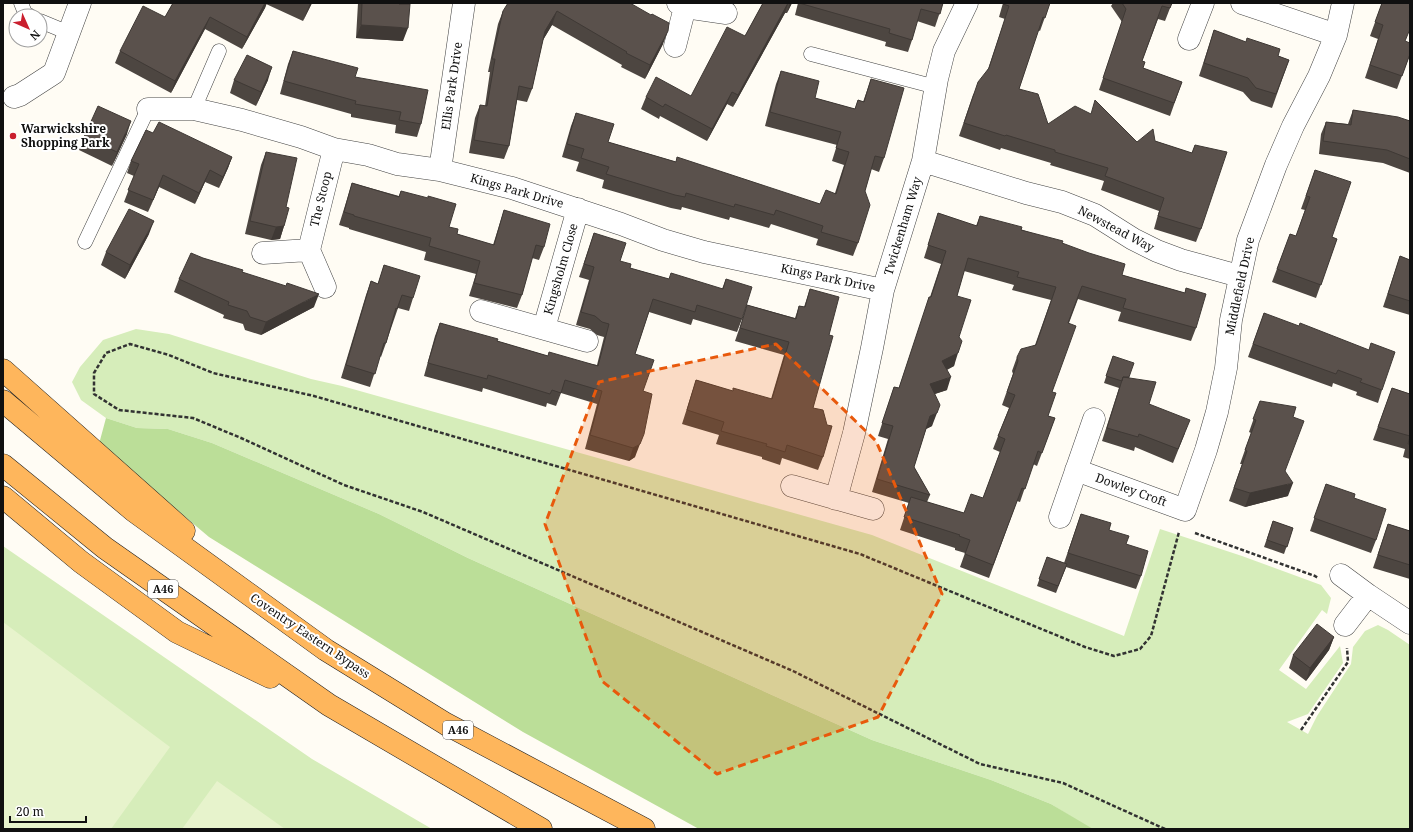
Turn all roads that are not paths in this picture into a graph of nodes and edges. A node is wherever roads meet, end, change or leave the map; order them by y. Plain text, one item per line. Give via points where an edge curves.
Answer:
1 (80, 3) edge
2 (464, 3) edge
3 (967, 3) edge
4 (1202, 3) edge
5 (1242, 3) edge
6 (1343, 3) edge
7 (681, 5) edge
8 (726, 13) dead end
9 (48, 24) edge
10 (69, 33) junction
11 (1336, 35) junction
12 (1189, 38) dead end
13 (675, 46) dead end
14 (219, 51) dead end
15 (810, 54) dead end
16 (936, 87) junction
17 (8, 96) edge
18 (148, 109) joint
19 (194, 109) junction
20 (334, 149) junction
21 (923, 160) junction
22 (440, 170) junction
23 (578, 209) junction
24 (85, 242) dead end
25 (309, 250) junction
26 (263, 254) dead end
27 (1240, 276) junction
28 (325, 287) dead end
29 (883, 290) junction
30 (481, 311) dead end
31 (544, 328) junction
32 (587, 341) dead end
33 (3, 370) edge
34 (3, 402) edge
35 (1094, 419) dead end
36 (3, 465) edge
37 (1076, 470) junction
38 (792, 486) dead end
39 (3, 497) edge
40 (836, 499) junction
41 (873, 509) dead end
42 (1185, 510) joint
43 (1060, 517) dead end
44 (1341, 576) dead end
45 (1368, 595) junction
46 (280, 617) junction
47 (1410, 623) edge
48 (1345, 625) road end
49 (329, 705) junction
50 (541, 829) edge
51 (644, 829) edge

1 - 10 street
2 - 22 street, Ellis Park Drive
3 - 16 street, Twickenham Way via 944,51
4 - 12 street
5 - 11 street
6 - 11 street, Middlefield Drive
7 - 8 street
7 - 13 street
9 - 10 lane
10 - 17 street via 54,73 20,95
11 - 27 street, Middlefield Drive via 1276,165 1248,240
14 - 19 lane
15 - 16 lane
16 - 21 street, Twickenham Way
18 - 19 street, Kings Park Drive
18 - 24 lane
19 - 20 street, Kings Park Drive via 242,120
20 - 22 street, Kings Park Drive via 368,155 397,164
20 - 25 street, The Stoop
21 - 27 street, Newstead Way via 1062,202 1095,215 1157,251
21 - 29 street, Twickenham Way
22 - 23 street, Kings Park Drive via 512,188
23 - 29 street, Kings Park Drive via 704,252
23 - 31 street, Kingsholm Close
25 - 26 street
25 - 28 street
27 - 42 street, Middlefield Drive via 1217,412
29 - 40 street, Twickenham Way via 854,433
30 - 31 street, Kingsholm Close
31 - 32 street, Kingsholm Close
33 - 46 highway
34 - 46 highway, Coventry Eastern Bypass / A46 via 134,510
35 - 37 street
36 - 49 highway, A46 via 105,548
37 - 42 street, Dowley Croft
37 - 43 street
38 - 40 street
39 - 49 highway via 81,562 177,632
40 - 41 street
44 - 45 street
45 - 47 street
45 - 48 street
46 - 51 highway, Coventry Eastern Bypass / A46 via 326,650 446,724
49 - 50 highway, A46

